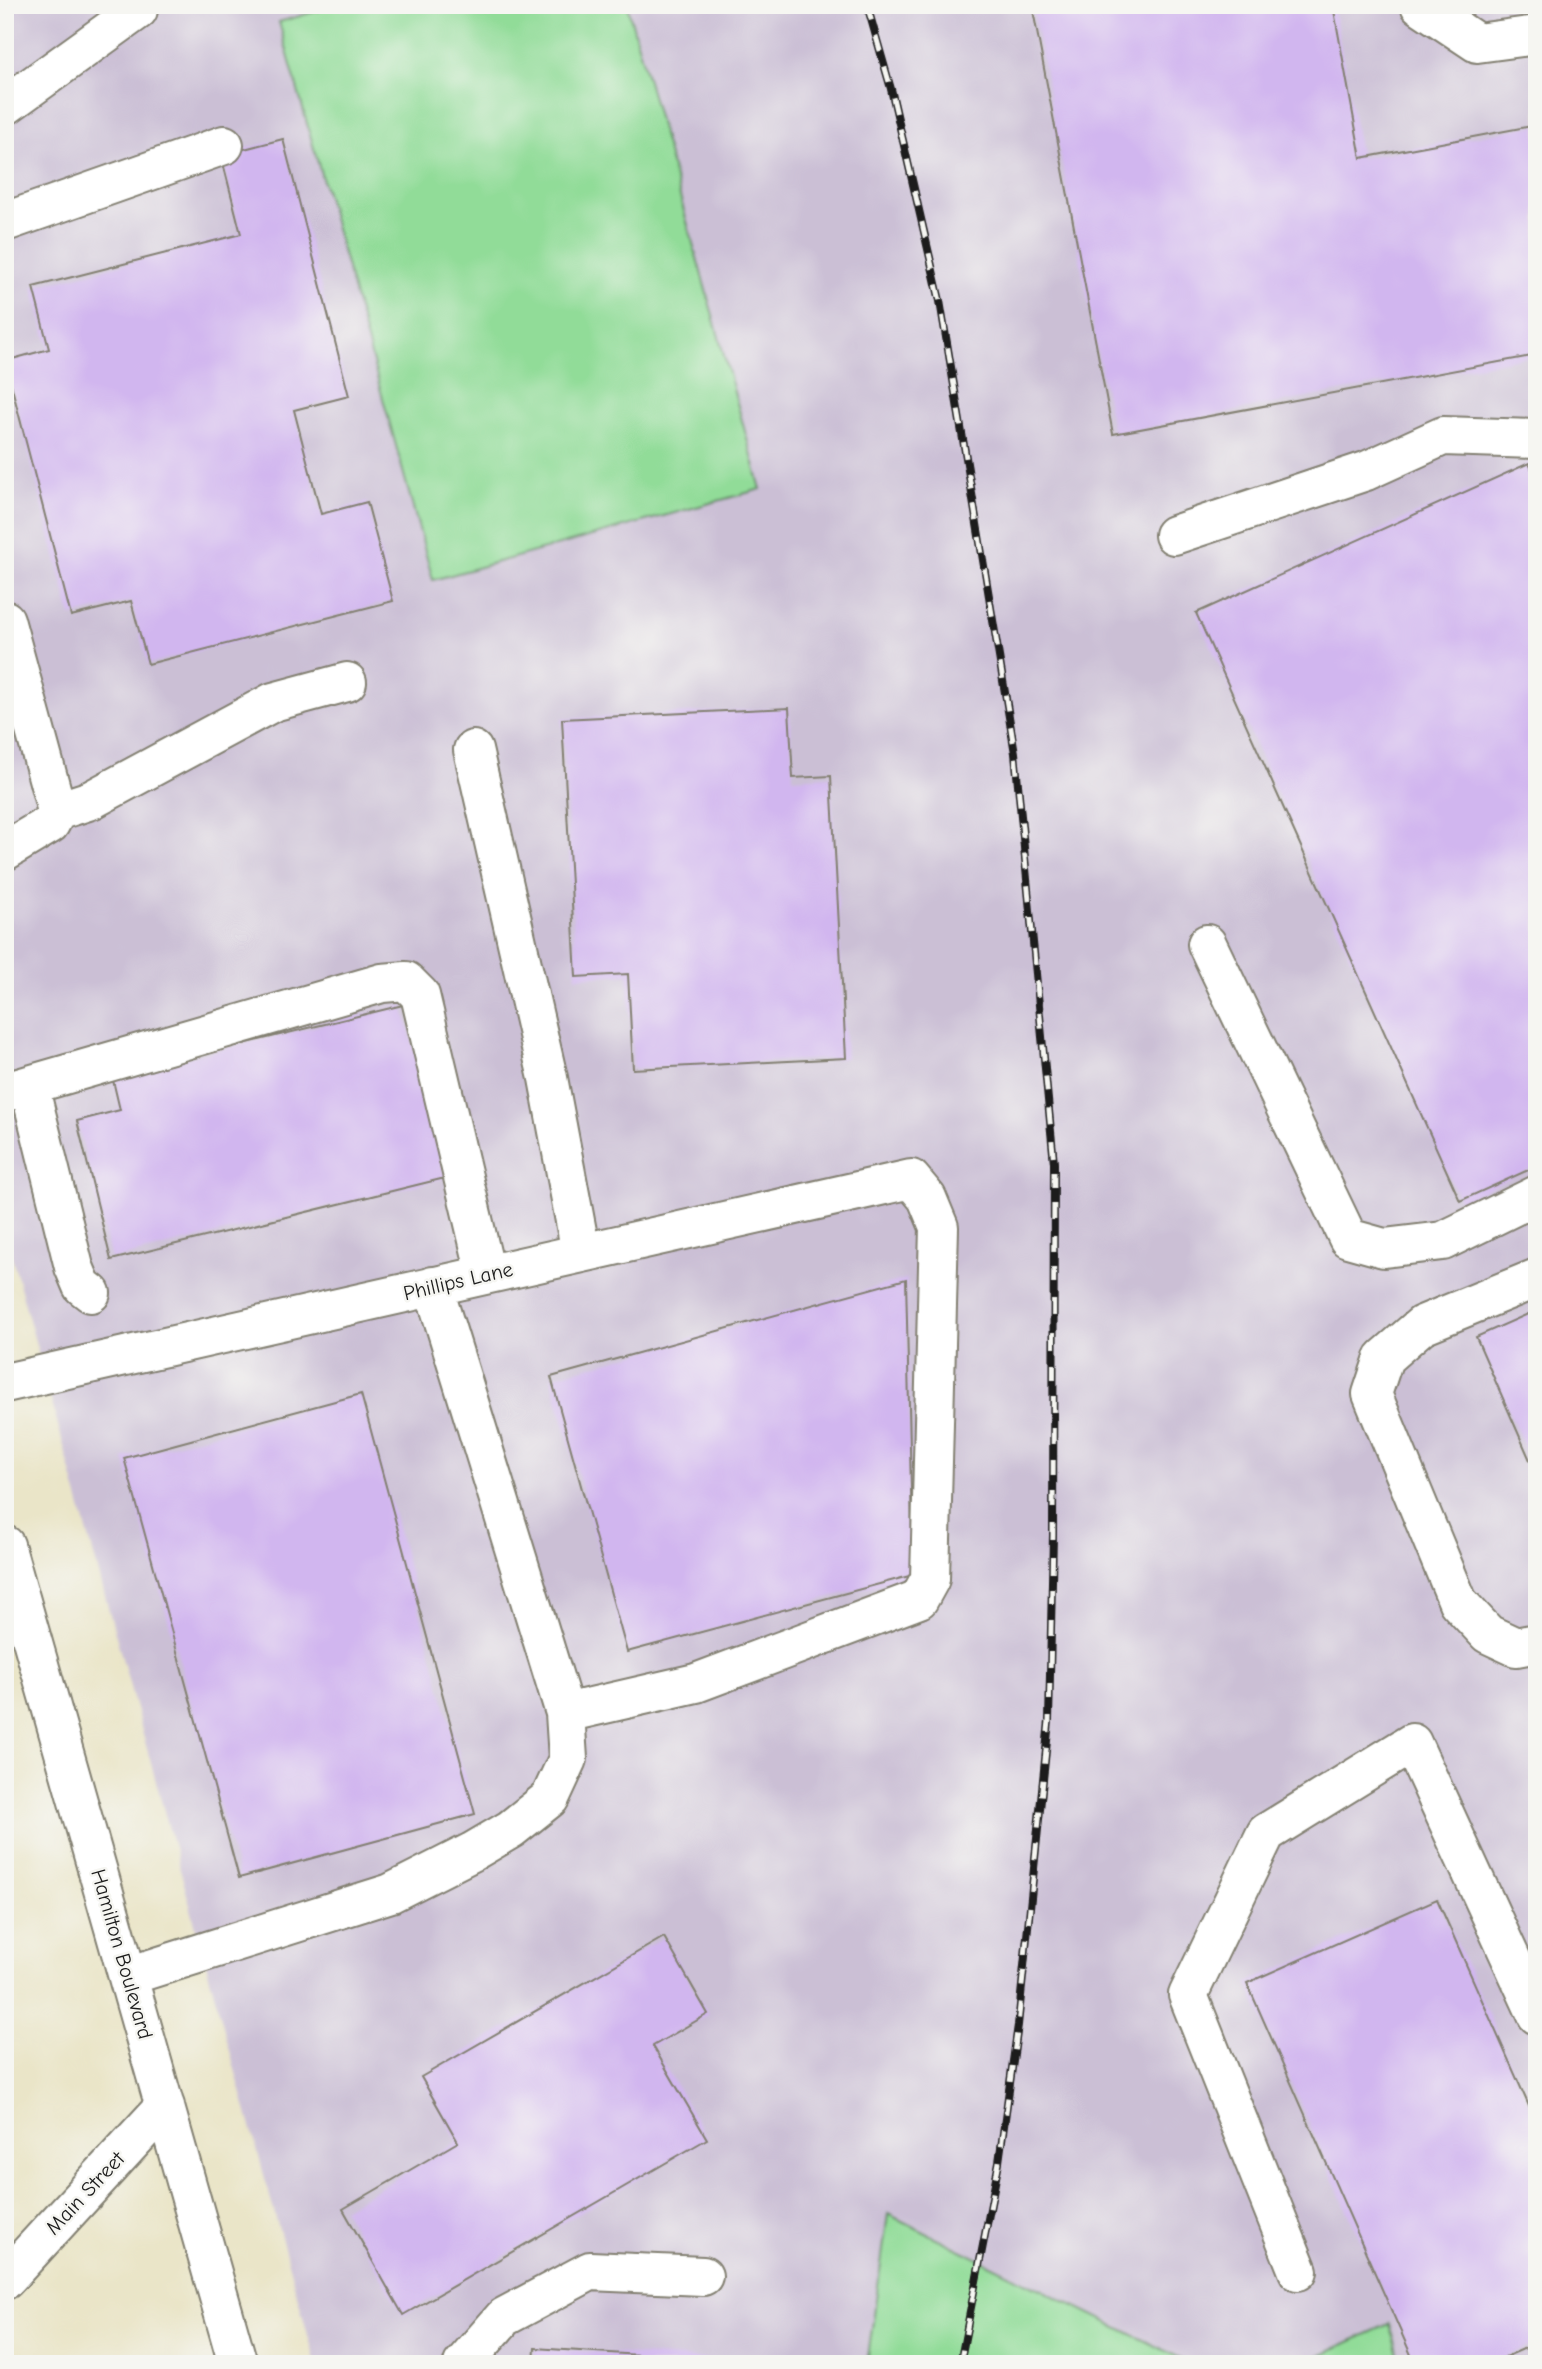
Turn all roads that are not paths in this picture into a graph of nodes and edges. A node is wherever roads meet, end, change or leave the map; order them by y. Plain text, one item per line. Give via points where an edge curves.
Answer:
1 (1420, 5) edge
2 (138, 10) dead end
3 (1537, 35) edge
4 (5, 106) edge
5 (223, 145) dead end
6 (5, 222) edge
7 (1537, 439) edge
8 (1174, 535) dead end
9 (5, 620) edge
10 (347, 682) dead end
11 (473, 750) dead end
12 (53, 818) junction
13 (5, 851) edge
14 (1207, 944) dead end
15 (17, 1088) edge
16 (1537, 1195) edge
17 (581, 1253) junction
18 (486, 1275) junction
19 (1537, 1278) edge
20 (433, 1286) junction
21 (91, 1293) dead end
22 (5, 1383) edge
23 (5, 1545) edge
24 (1537, 1643) edge
25 (565, 1713) junction
26 (128, 1976) junction
27 (1537, 2015) edge
28 (164, 2106) junction
29 (1298, 2272) dead end
30 (703, 2276) dead end
31 (5, 2280) edge
32 (238, 2364) edge
33 (463, 2364) edge

1 - 3 street via 1477,43
2 - 4 street
5 - 6 street
7 - 8 street via 1443,436 1366,471
9 - 12 street
10 - 12 street via 273,702
11 - 17 street via 548,1079
12 - 13 street
14 - 16 street via 1348,1238 1384,1248 1443,1241
15 - 18 street via 382,983 406,981 420,995
15 - 21 street via 75,1267 82,1286
17 - 18 street, Phillips Lane
17 - 25 street, Phillips Lane via 911,1179 928,1198 939,1227 930,1579 919,1599 696,1683
18 - 20 street, Phillips Lane
19 - 24 street via 1422,1325 1384,1358 1372,1394 1458,1602 1488,1634 1516,1647
20 - 22 street, Phillips Lane
20 - 25 street
23 - 26 street, Hamilton Boulevard
25 - 26 street via 568,1759 550,1798 511,1829 391,1893
26 - 28 street, Hamilton Boulevard
27 - 29 street via 1412,1743 1266,1833 1188,1995
28 - 31 street, Main Street
28 - 32 street, Hamilton Boulevard
30 - 33 street via 590,2272 504,2317

